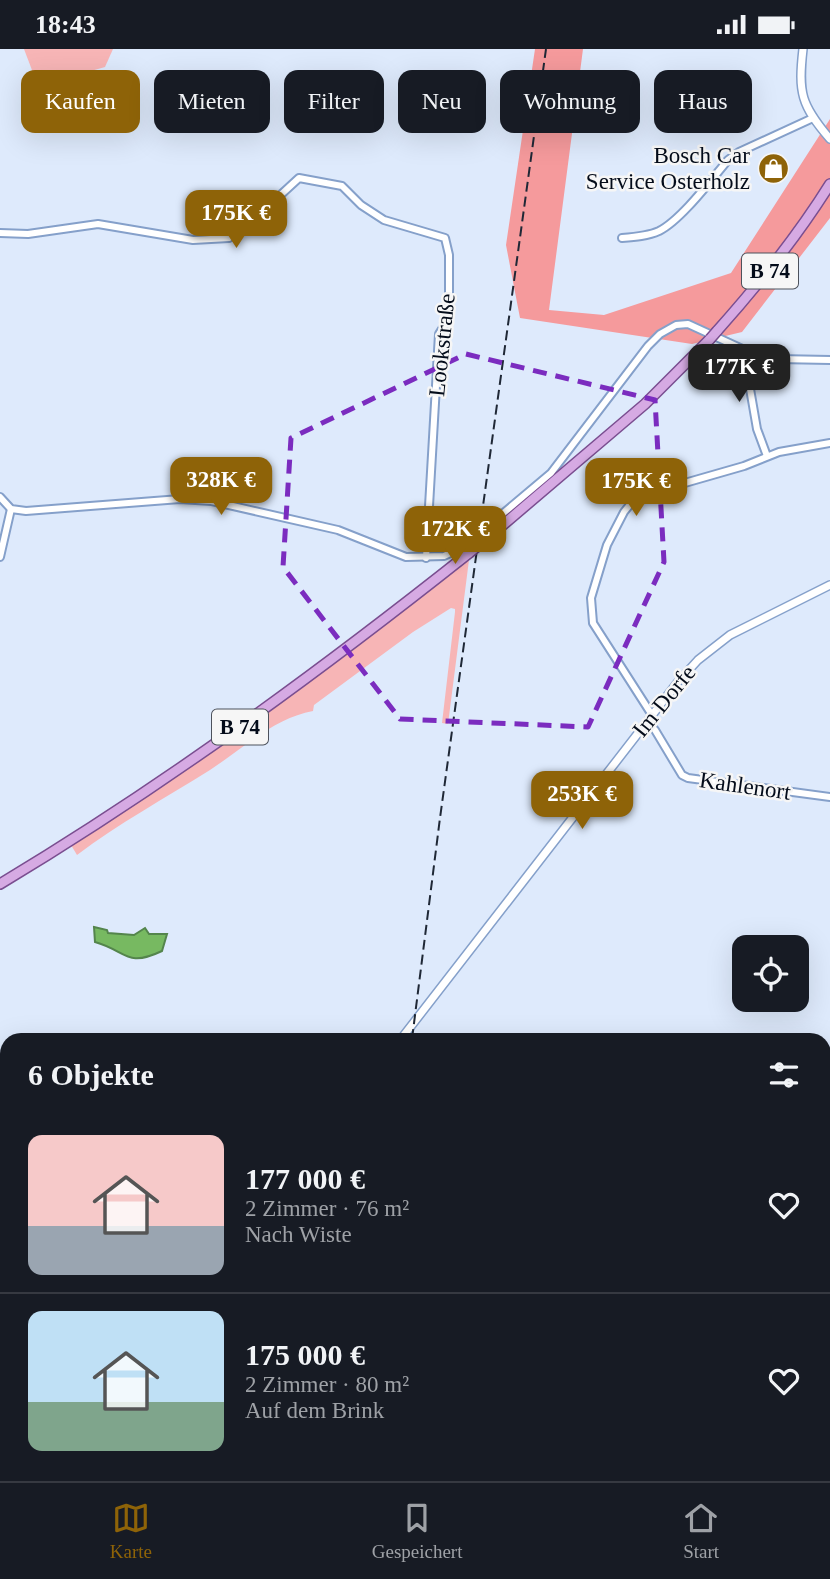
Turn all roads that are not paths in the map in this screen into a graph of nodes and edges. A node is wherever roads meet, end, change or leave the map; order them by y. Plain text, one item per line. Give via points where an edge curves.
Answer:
1 (803, 49) edge
2 (813, 118) junction
3 (830, 139) edge
4 (830, 184) edge
5 (0, 233) edge
6 (622, 238) dead end
7 (748, 352) junction
8 (830, 360) edge
9 (830, 443) edge
10 (767, 456) junction
11 (0, 497) edge
12 (11, 509) junction
13 (0, 557) edge
14 (426, 558) junction
15 (830, 585) edge
16 (650, 718) junction
17 (830, 797) edge
18 (0, 884) edge
19 (406, 1033) edge

1 - 2 street via 799,78
2 - 3 street
2 - 6 street via 728,160 660,230
4 - 18 main road, B 74, bridge via 777,262 718,331 645,404 484,541 242,726
5 - 14 street, Lookstraße via 98,224 193,240 229,238 299,178 342,186 384,220 445,238 449,318 439,334
7 - 8 street via 777,359
7 - 10 street via 757,429
7 - 14 street, bridge via 688,324 660,334 551,473 459,549
9 - 10 street, Kahlenort
10 - 16 street, Kahlenort via 636,497 607,545 591,599 593,623
11 - 12 street
12 - 13 street
12 - 14 street via 211,501 338,530 406,557
15 - 16 street, Im Dorfe via 716,644
16 - 17 street, Kahlenort via 681,775
16 - 19 street, Im Dorfe

